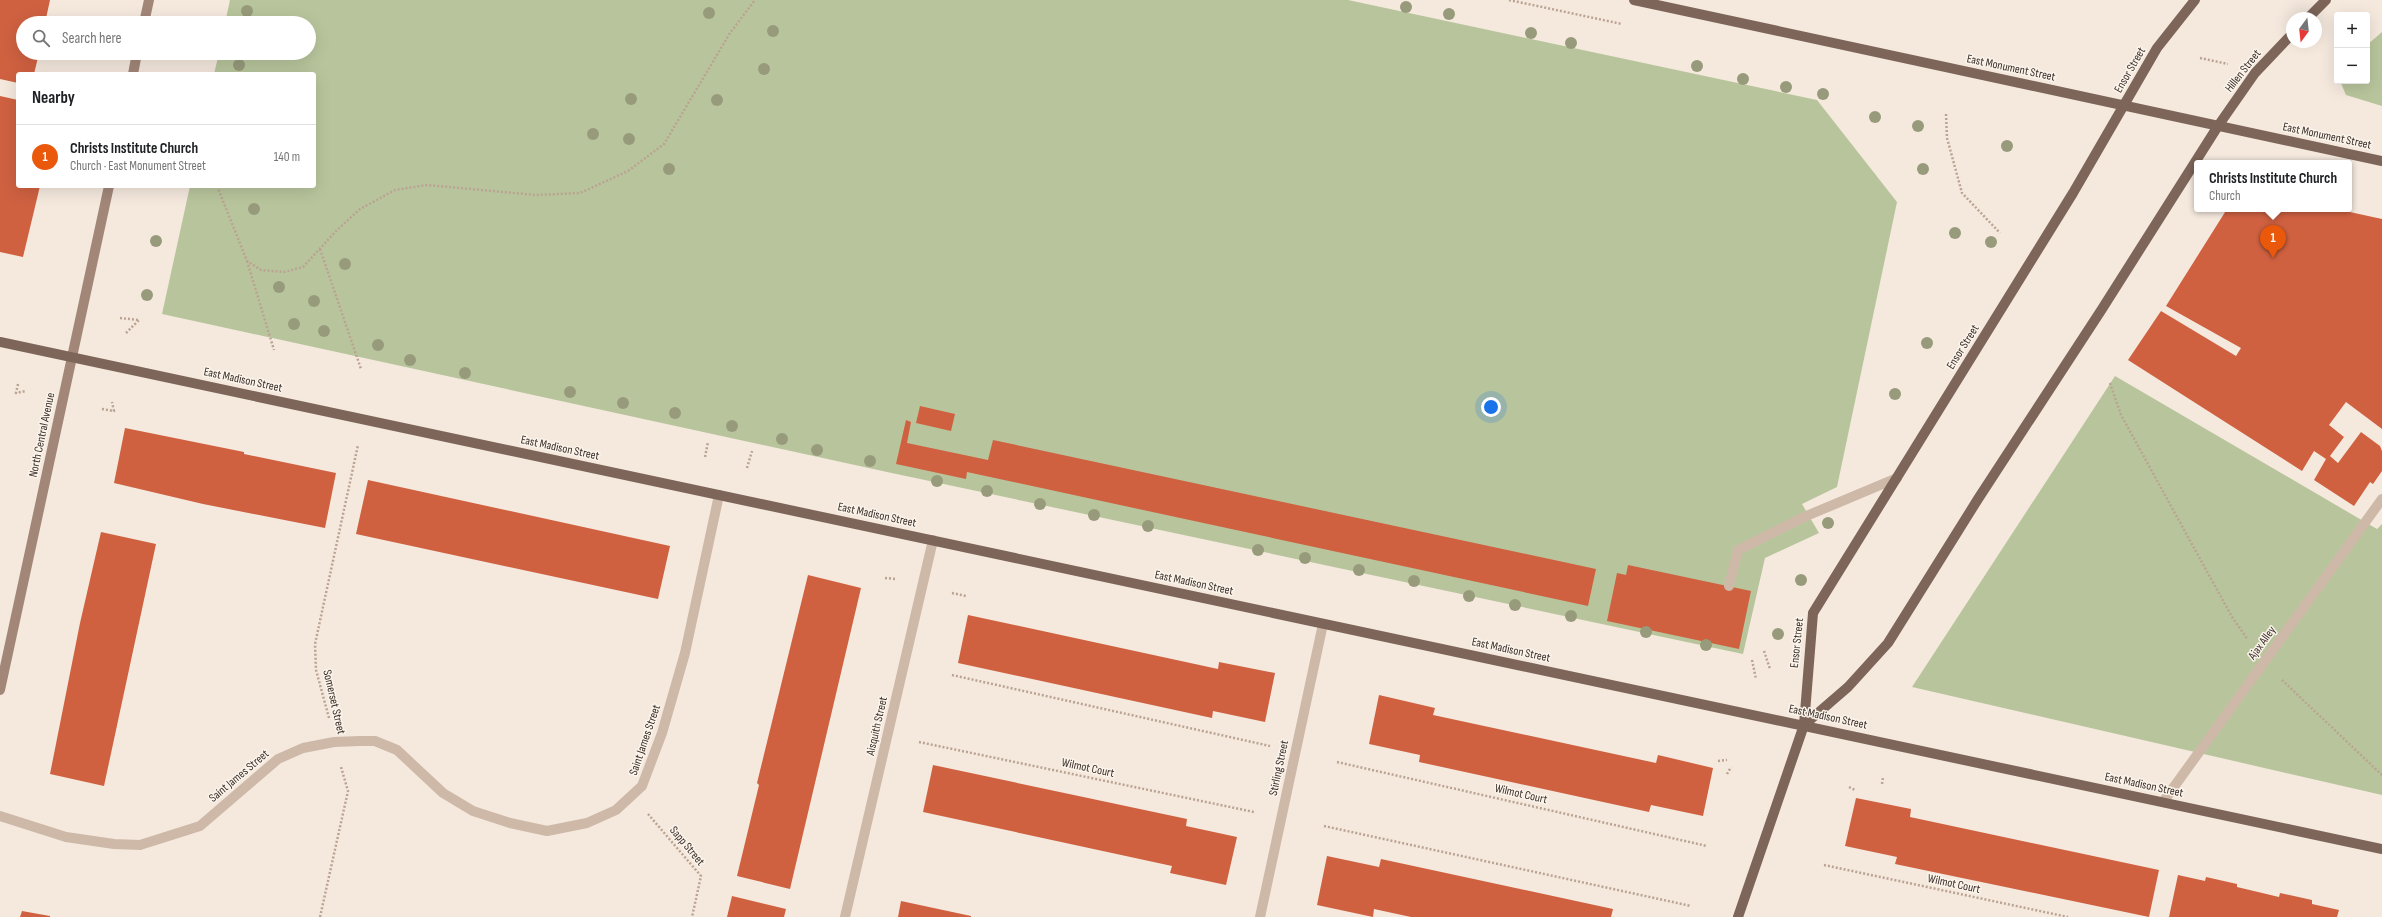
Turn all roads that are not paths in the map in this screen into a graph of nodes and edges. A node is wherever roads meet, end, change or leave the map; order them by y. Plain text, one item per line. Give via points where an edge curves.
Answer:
1 (148, 0) edge
2 (1634, 0) edge
3 (2195, 0) edge
4 (2326, 0) edge
5 (2314, 12) edge
6 (145, 16) edge
7 (2286, 40) edge
8 (136, 60) edge
9 (133, 72) edge
10 (2124, 106) junction
11 (2218, 126) junction
12 (2196, 160) edge
13 (2382, 161) edge
14 (2194, 164) edge
15 (109, 188) edge
16 (0, 342) edge
17 (72, 358) junction
18 (1897, 478) junction
19 (719, 495) junction
20 (2382, 499) edge
21 (933, 540) junction
22 (1729, 586) dead end
23 (1323, 624) junction
24 (0, 690) edge
25 (1804, 725) junction
26 (2163, 802) junction
27 (0, 816) edge
28 (2382, 848) edge
29 (845, 917) edge
30 (1260, 917) edge
31 (1738, 917) edge

1 - 6 street
2 - 10 main road, East Monument Street
3 - 10 main road, Ensor Street via 2157,48
4 - 5 main road
7 - 11 main road, Hillen Street via 2255,73
8 - 9 street
10 - 11 main road, East Monument Street
10 - 18 main road, Ensor Street
11 - 12 main road
11 - 13 main road, East Monument Street
14 - 25 main road via 1888,643 1848,687
15 - 17 street, North Central Avenue
16 - 17 main road, East Madison Street
17 - 19 main road, East Madison Street
17 - 24 street, North Central Avenue
18 - 22 street via 1804,517 1738,550
18 - 25 main road, Ensor Street via 1813,613
19 - 21 main road, East Madison Street
19 - 27 street, Saint James Street via 685,653 662,733 642,786 616,810 587,822 547,832 473,811 443,793 397,750 375,741 334,742 303,748 278,759 200,826 140,845 66,837
20 - 26 street, Ajax Alley
21 - 23 main road, East Madison Street
21 - 29 street, Aisquith Street
23 - 25 main road, East Madison Street
23 - 30 street, Stirling Street
25 - 26 main road, East Madison Street
25 - 31 main road, Ensor Street
26 - 28 main road, East Madison Street

